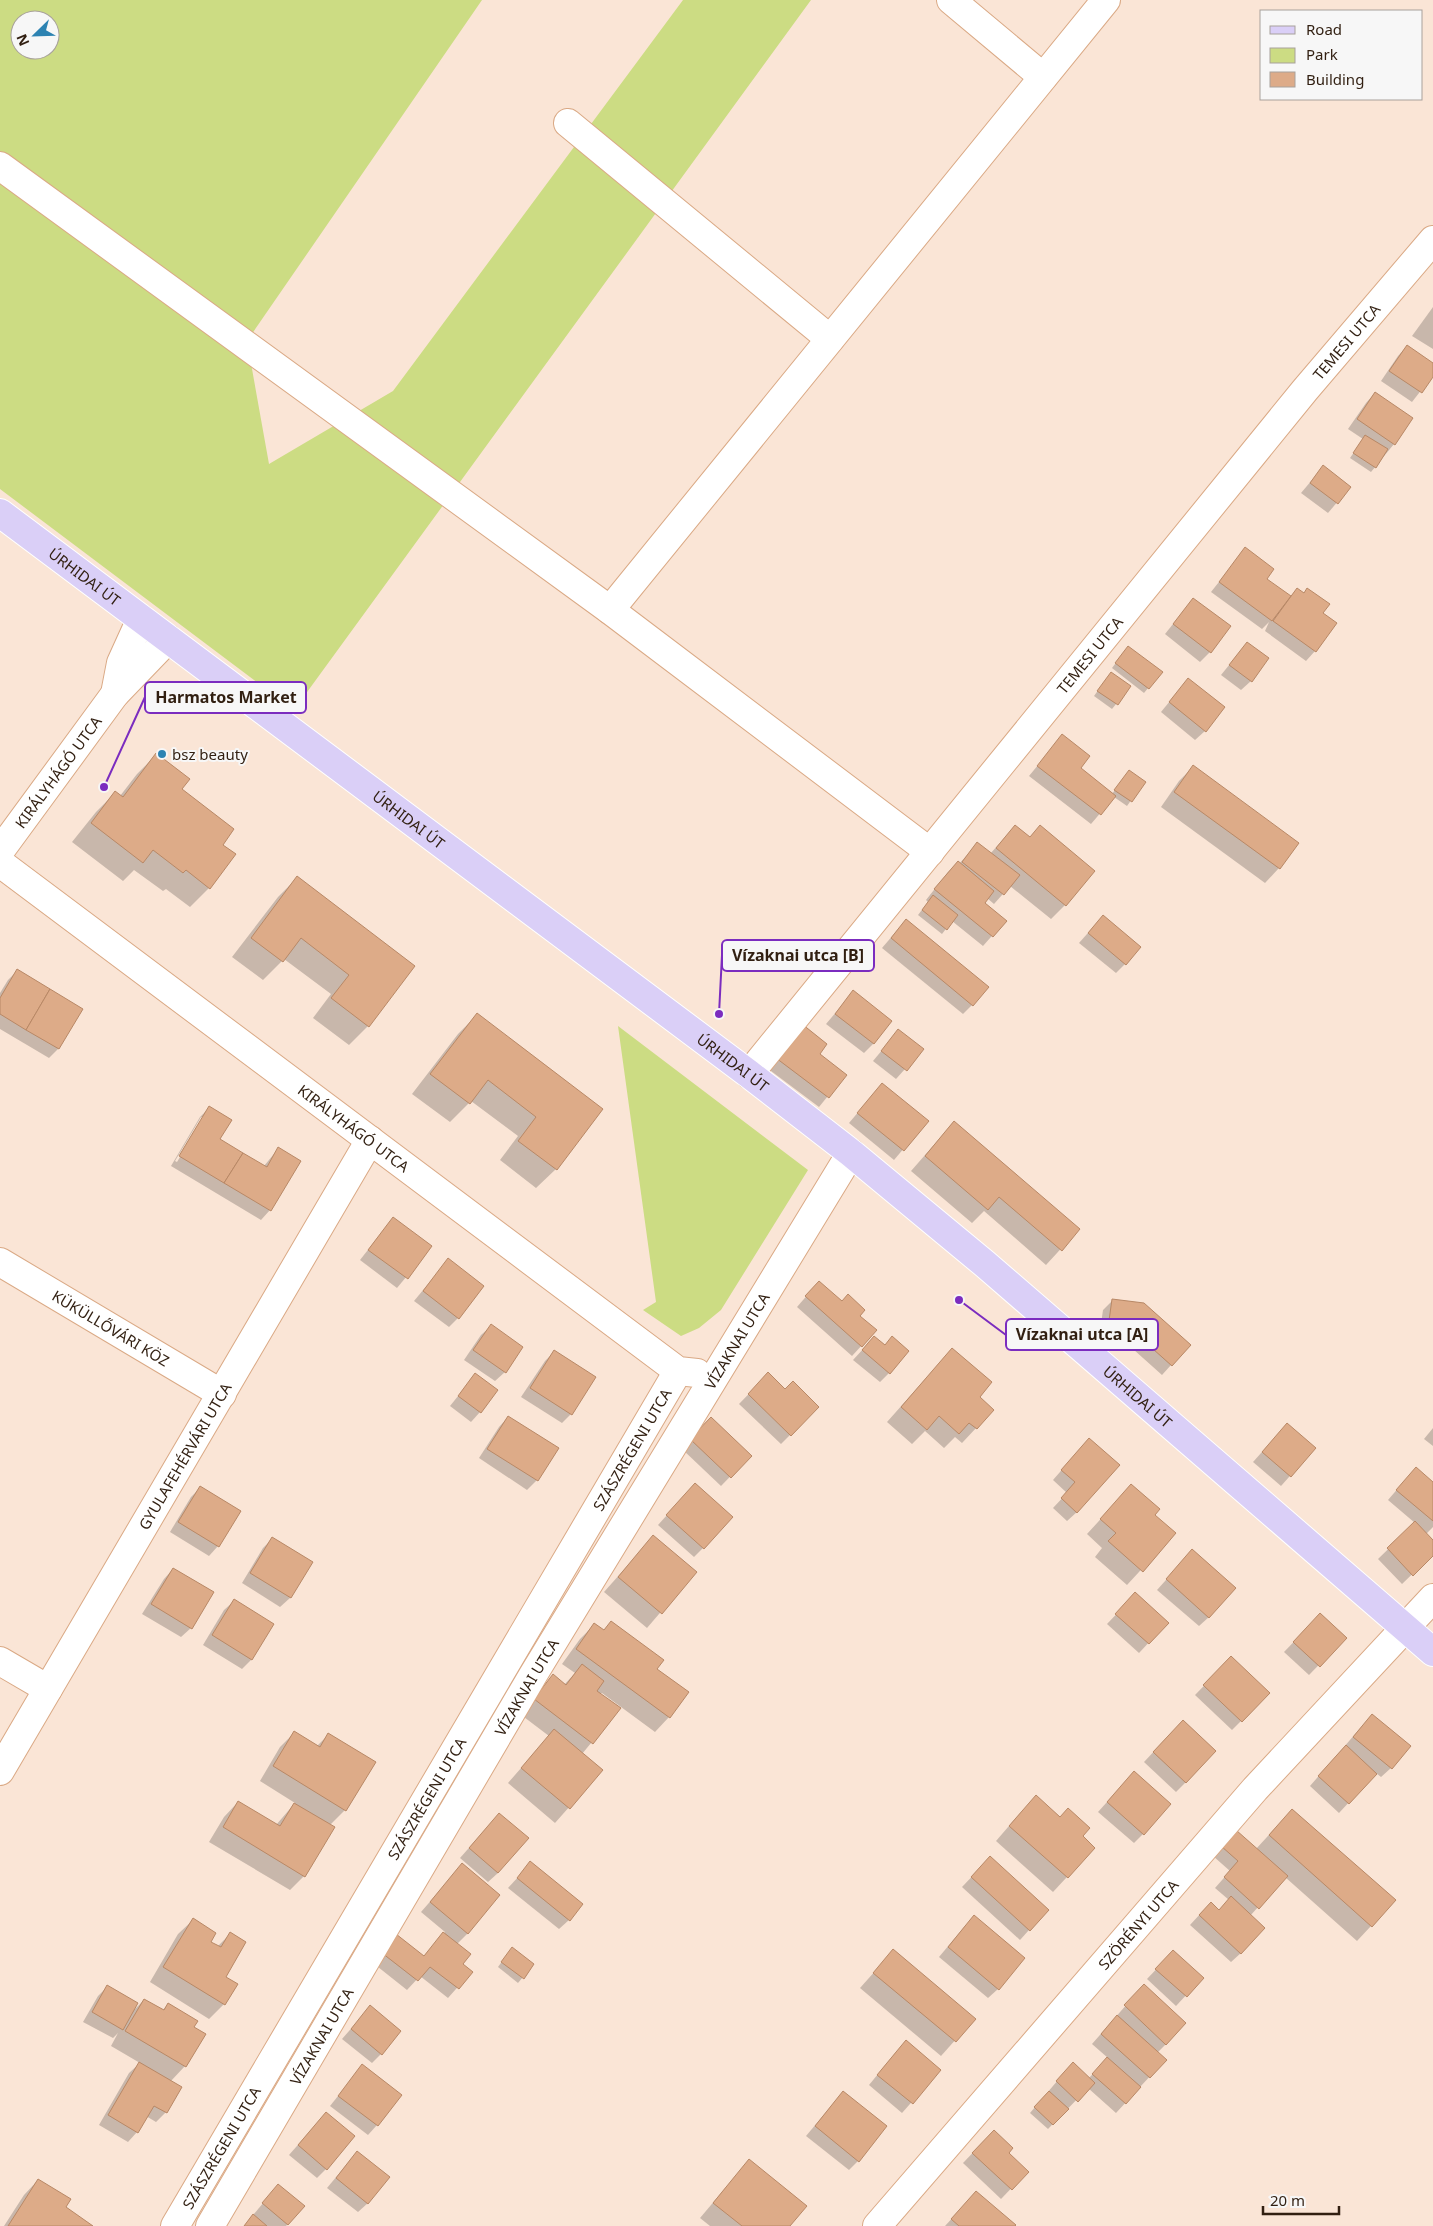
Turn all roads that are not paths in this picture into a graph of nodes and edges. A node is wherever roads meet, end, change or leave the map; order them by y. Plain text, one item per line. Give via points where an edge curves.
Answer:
1 (951, 0) edge
2 (1106, 0) edge
3 (1043, 78) junction
4 (568, 123) dead end
5 (0, 166) edge
6 (1433, 240) edge
7 (830, 340) junction
8 (0, 513) edge
9 (610, 610) junction
10 (141, 619) junction
11 (168, 639) junction
12 (115, 694) junction
13 (0, 851) edge
14 (930, 852) junction
15 (0, 863) edge
16 (749, 1074) junction
17 (370, 1140) junction
18 (851, 1153) junction
19 (0, 1262) edge
20 (678, 1371) junction
21 (715, 1375) junction
22 (222, 1394) junction
23 (1433, 1598) edge
24 (1405, 1628) junction
25 (1433, 1652) edge
26 (0, 1661) edge
27 (48, 1689) junction
28 (0, 1771) edge
29 (175, 2226) edge
30 (210, 2226) edge
31 (877, 2226) edge

1 - 3 street
2 - 3 street
3 - 7 street
4 - 7 street
5 - 9 street
6 - 14 street, TEMESI UTCA via 1305,390
7 - 9 street
8 - 10 main road, ÚRHIDAI ÚT
9 - 14 street
10 - 11 main road, ÚRHIDAI ÚT
10 - 12 street, KIRÁLYHÁGÓ UTCA via 121,664
11 - 12 street, KIRÁLYHÁGÓ UTCA
11 - 16 main road, ÚRHIDAI ÚT
12 - 13 street, KIRÁLYHÁGÓ UTCA
14 - 16 street, TEMESI UTCA
15 - 17 street, KIRÁLYHÁGÓ UTCA
16 - 18 main road, ÚRHIDAI ÚT
17 - 20 street, KIRÁLYHÁGÓ UTCA
17 - 22 street, GYULAFEHÉRVÁRI UTCA
18 - 21 street, VÍZAKNAI UTCA
18 - 24 main road, ÚRHIDAI ÚT via 985,1264
19 - 22 street, KÜKÜLLŐVÁRI KÖZ
20 - 21 street
20 - 29 street, SZÁSZRÉGENI UTCA
21 - 30 street, VÍZAKNAI UTCA via 533,1675
22 - 27 street, GYULAFEHÉRVÁRI UTCA
23 - 24 street, SZÖRÉNYI UTCA
24 - 25 main road, ÚRHIDAI ÚT
24 - 31 street, SZÖRÉNYI UTCA via 1254,1789
26 - 27 street
27 - 28 street, GYULAFEHÉRVÁRI UTCA

